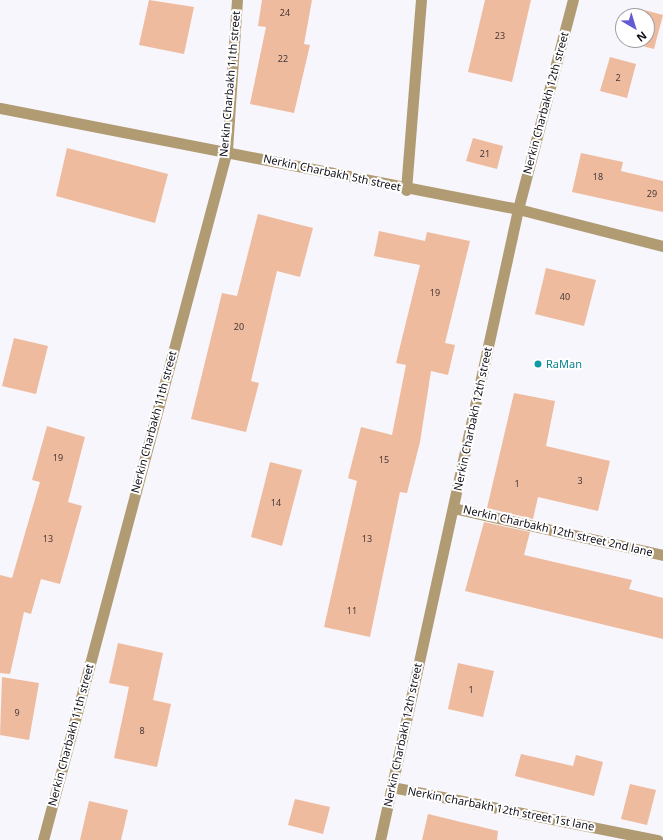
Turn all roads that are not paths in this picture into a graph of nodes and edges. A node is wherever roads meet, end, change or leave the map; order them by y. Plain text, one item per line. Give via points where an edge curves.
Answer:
1 (237, 0) edge
2 (421, 0) edge
3 (573, 0) edge
4 (0, 108) edge
5 (227, 150) junction
6 (406, 190) junction
7 (518, 209) junction
8 (663, 246) edge
9 (453, 508) junction
10 (663, 555) edge
11 (392, 787) junction
12 (43, 840) edge
13 (380, 840) edge
14 (658, 840) edge

1 - 5 street, Nerkin Charbakh 11th street
2 - 6 street
3 - 7 street, Nerkin Charbakh 12th street
4 - 5 street, Nerkin Charbakh 5th street
5 - 6 street, Nerkin Charbakh 5th street
5 - 12 street, Nerkin Charbakh 11th street
6 - 7 street, Nerkin Charbakh 5th street
7 - 8 street, Nerkin Charbakh 5th street
7 - 9 street, Nerkin Charbakh 12th street
9 - 10 street, Nerkin Charbakh 12th street 2nd lane
9 - 11 street, Nerkin Charbakh 12th street
11 - 13 street, Nerkin Charbakh 12th street
11 - 14 street, Nerkin Charbakh 12th street 1st lane

